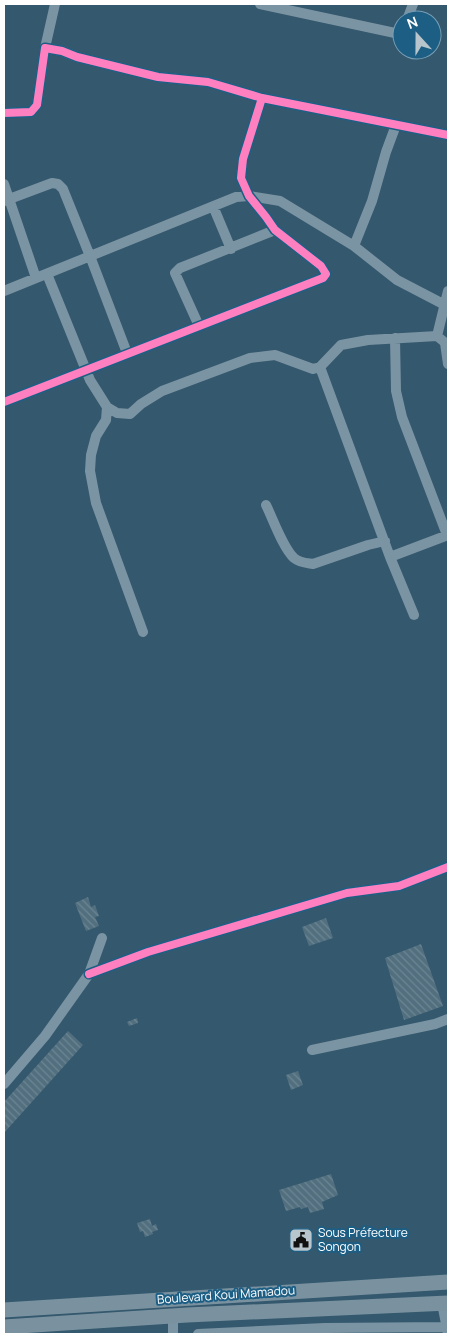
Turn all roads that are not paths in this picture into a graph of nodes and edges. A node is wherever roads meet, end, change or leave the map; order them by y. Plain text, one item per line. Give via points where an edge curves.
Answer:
1 (55, 4) edge
2 (260, 4) edge
3 (392, 32) edge
4 (45, 48) junction
5 (262, 98) junction
6 (4, 113) edge
7 (396, 125) junction
8 (448, 135) edge
9 (4, 184) edge
10 (249, 196) junction
11 (6, 200) edge
12 (214, 206) junction
13 (275, 230) junction
14 (354, 246) junction
15 (231, 248) junction
16 (90, 256) junction
17 (47, 274) junction
18 (36, 278) junction
19 (4, 291) edge
20 (448, 291) edge
21 (445, 305) junction
22 (199, 326) junction
23 (437, 336) junction
24 (395, 338) junction
25 (447, 344) edge
26 (127, 353) junction
27 (448, 364) edge
28 (320, 367) junction
29 (85, 370) junction
30 (4, 402) edge
31 (106, 406) junction
32 (266, 505) dead end
33 (448, 535) edge
34 (385, 541) junction
35 (390, 557) junction
36 (414, 615) dead end
37 (143, 632) dead end
38 (448, 867) edge
39 (102, 938) dead end
40 (89, 974) junction
41 (448, 1019) edge
42 (312, 1050) dead end
43 (4, 1084) edge
44 (448, 1282) edge
45 (186, 1297) junction
46 (445, 1303) edge
47 (4, 1310) edge
48 (180, 1315) junction
49 (4, 1327) edge
50 (447, 1331) edge
51 (173, 1334) edge
52 (198, 1334) edge

1 - 4 street
2 - 3 street
4 - 5 street via 158,76 208,82
4 - 6 street via 37,105 31,112
5 - 7 street
5 - 10 street via 243,159 241,178
7 - 8 street
7 - 14 street via 372,202
9 - 11 street
10 - 12 street via 236,197
10 - 13 street
10 - 14 street via 280,200
11 - 16 street via 52,183 58,184 63,189
11 - 18 street
12 - 15 street
12 - 16 street
13 - 15 street
13 - 22 street via 321,266 326,274 323,278
14 - 21 street via 397,280
15 - 22 street via 180,268 175,274
16 - 17 street
16 - 26 street
17 - 18 street
17 - 29 street
18 - 19 street
20 - 21 street
21 - 23 street
22 - 26 street
23 - 24 street
23 - 25 street
24 - 28 street via 341,345
24 - 33 street via 396,391 402,417
25 - 27 street
26 - 29 street
28 - 31 street via 313,369 275,355 250,358 162,392 130,414 117,413
28 - 34 street
29 - 30 street
29 - 31 street
31 - 37 street via 106,420 96,436 90,471 96,503
32 - 34 street via 294,558 304,563 314,564
33 - 35 street
34 - 35 street
35 - 36 street
38 - 40 street via 399,886 347,893 148,952
39 - 40 street
40 - 43 street via 45,1036
41 - 42 street
44 - 45 main road, Boulevard Koui Mamadou
45 - 47 main road, Boulevard Koui Mamadou
45 - 48 main road
46 - 48 main road, Boulevard Koui Mamadou
46 - 50 street
48 - 49 main road, Boulevard Koui Mamadou
48 - 51 street
50 - 52 street via 325,1328

